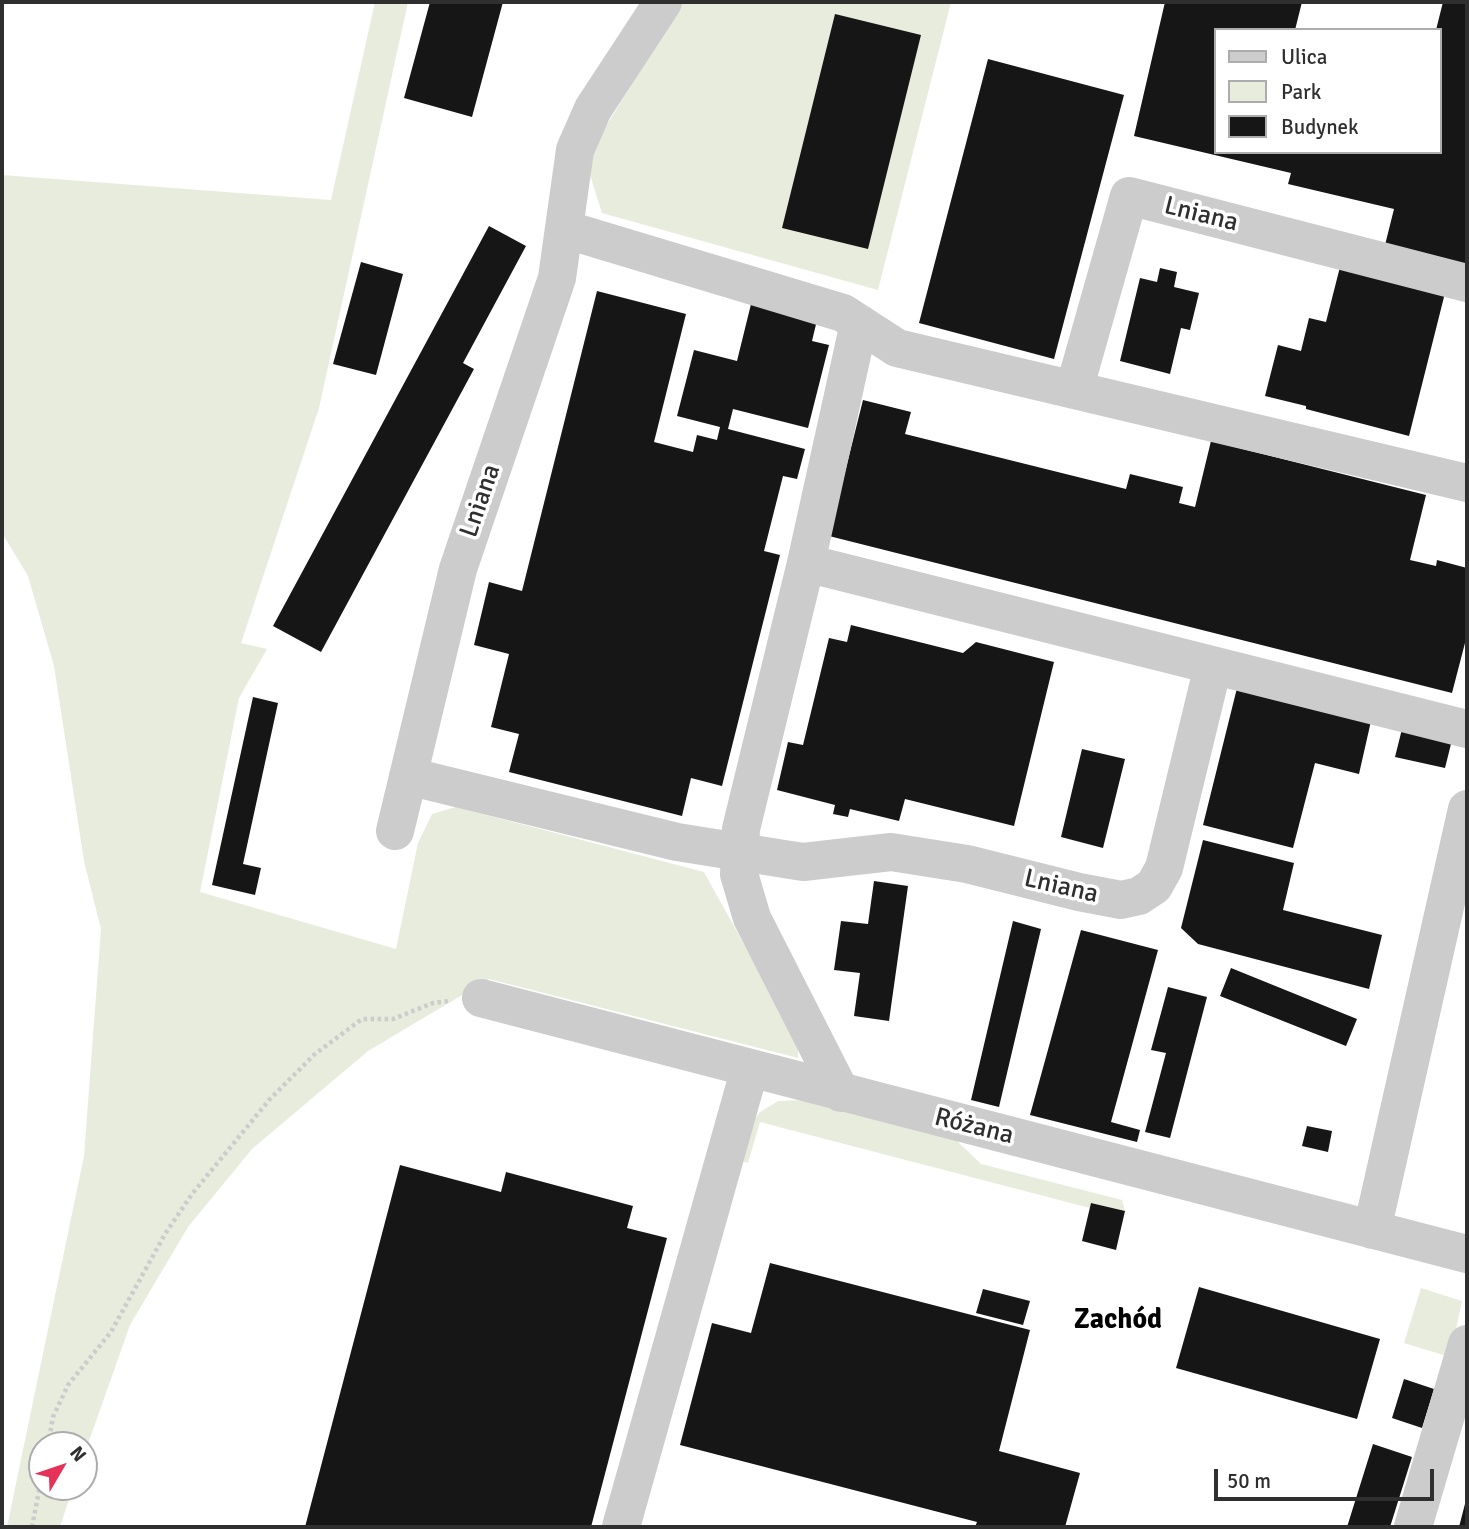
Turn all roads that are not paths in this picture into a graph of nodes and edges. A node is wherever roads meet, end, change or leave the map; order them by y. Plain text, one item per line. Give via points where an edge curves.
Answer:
1 (663, 2) edge
2 (564, 229) junction
3 (1467, 283) edge
4 (859, 323) junction
5 (1074, 390) junction
6 (1467, 482) edge
7 (806, 563) junction
8 (1213, 666) junction
9 (1467, 729) edge
10 (408, 776) junction
11 (1467, 809) edge
12 (396, 831) dead end
13 (740, 852) junction
14 (481, 998) road end
15 (750, 1068) junction
16 (841, 1093) junction
17 (1372, 1230) junction
18 (1467, 1254) edge
19 (1467, 1344) edge
20 (621, 1527) edge
21 (1412, 1527) edge

1 - 2 street, Lniana via 593,109 575,150
2 - 4 street via 843,313
2 - 10 street, Lniana via 557,278 458,569
3 - 5 street, Lniana via 1129,196
4 - 5 street via 897,348
4 - 7 street
5 - 6 street
7 - 8 street
7 - 13 street via 740,829
8 - 9 street
8 - 13 street, Lniana via 1164,868 1154,886 1139,895 1121,900 967,864 891,852 803,862
10 - 12 street, Lniana
10 - 13 street, Lniana via 677,842
11 - 17 street
13 - 16 street via 739,874 752,918
14 - 15 street, Różana
15 - 16 street, Różana
15 - 20 street
16 - 17 street, Różana
17 - 18 street, Różana
19 - 21 street

